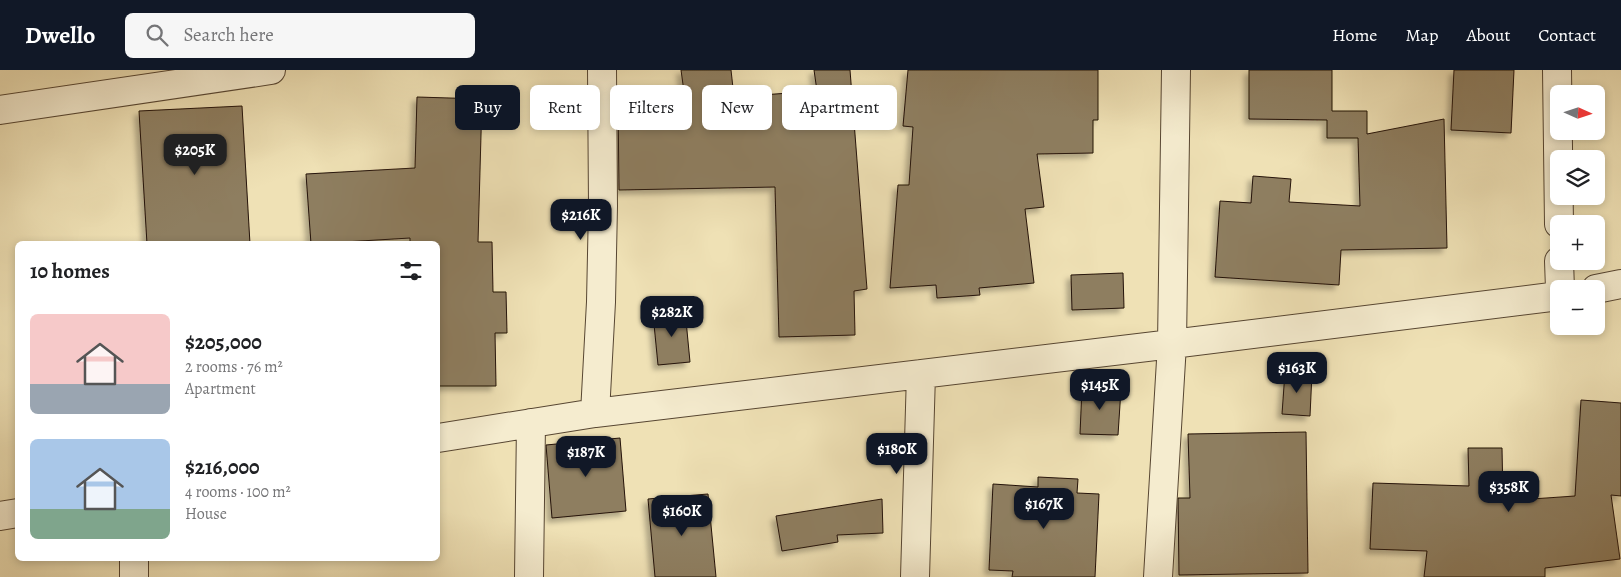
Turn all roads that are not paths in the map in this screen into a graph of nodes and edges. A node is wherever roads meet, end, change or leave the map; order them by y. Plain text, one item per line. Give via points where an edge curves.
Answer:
1 (271, 70) edge
2 (602, 70) edge
3 (1176, 70) edge
4 (1557, 70) edge
5 (0, 110) edge
6 (1559, 215) edge
7 (1621, 284) edge
8 (1605, 287) edge
9 (1550, 297) edge
10 (1172, 344) junction
11 (921, 374) junction
12 (596, 413) junction
13 (531, 423) junction
14 (440, 438) edge
15 (15, 513) edge
16 (0, 516) edge
17 (134, 561) edge
18 (134, 577) edge
19 (530, 577) edge
20 (916, 577) edge
21 (1158, 577) edge

1 - 5 street
2 - 12 street via 602,283
3 - 10 street
4 - 6 street
7 - 8 street
9 - 10 street
10 - 11 street
10 - 21 street
11 - 12 street
11 - 20 street
12 - 13 street
13 - 14 street
13 - 19 street
15 - 16 street
17 - 18 street

